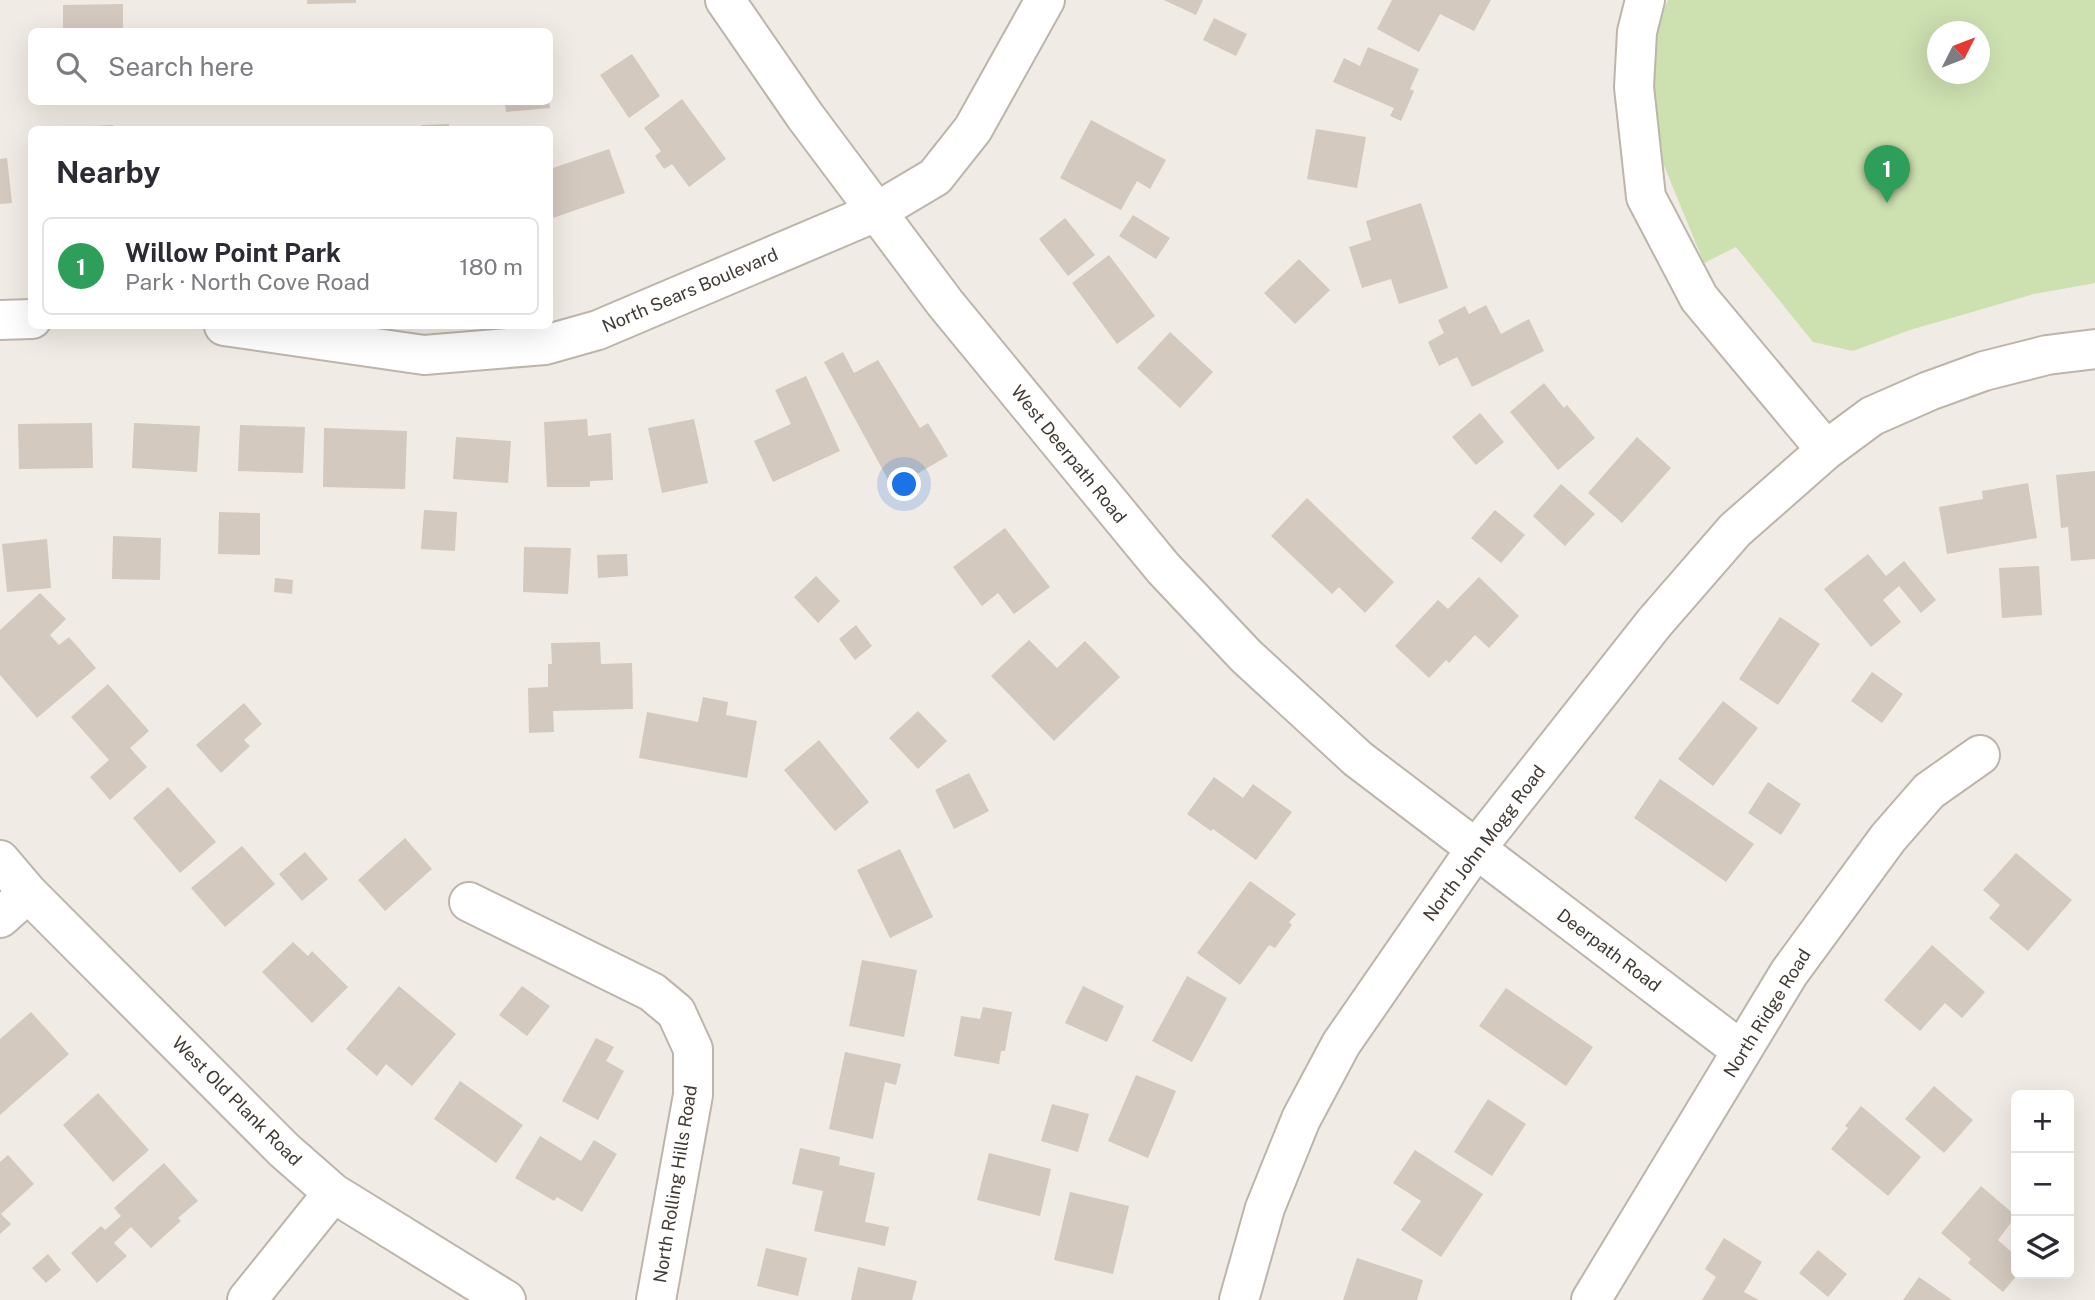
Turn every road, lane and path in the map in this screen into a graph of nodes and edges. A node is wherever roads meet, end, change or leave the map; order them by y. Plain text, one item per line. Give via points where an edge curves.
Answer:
1 (725, 0) edge
2 (1045, 0) edge
3 (1644, 0) edge
4 (876, 212) junction
5 (28, 319) edge
6 (0, 320) edge
7 (245, 329) edge
8 (2095, 349) edge
9 (1826, 450) junction
10 (1980, 755) dead end
11 (1475, 850) junction
12 (0, 860) edge
13 (28, 892) junction
14 (469, 902) dead end
15 (0, 918) edge
16 (1742, 1051) junction
17 (332, 1193) junction
18 (247, 1300) edge
19 (506, 1300) edge
20 (656, 1300) edge
21 (1239, 1300) edge
22 (1591, 1300) edge

1 - 4 street, West Deerpath Road
2 - 4 street, North Sears Boulevard via 973,129 935,177
3 - 9 street via 1634,87 1646,197 1699,298
4 - 7 street, North Sears Boulevard via 598,330 545,345 424,355
4 - 11 street, West Deerpath Road via 1163,568 1246,656 1358,760
5 - 6 street
8 - 9 street, North John Mogg Road via 2047,355 1929,391 1872,416
9 - 11 street, North John Mogg Road via 1717,550
10 - 16 street, North Ridge Road via 1929,791 1888,838 1789,973
11 - 16 street, Deerpath Road
11 - 21 street, North John Mogg Road via 1341,1044 1301,1119 1265,1208
12 - 13 street, West Old Plank Road
13 - 15 street
13 - 17 street, West Old Plank Road
14 - 20 street, North Rolling Hills Road via 652,992 676,1012 693,1049 693,1095
16 - 22 street, North Ridge Road
17 - 18 street
17 - 19 street, West Old Plank Road

